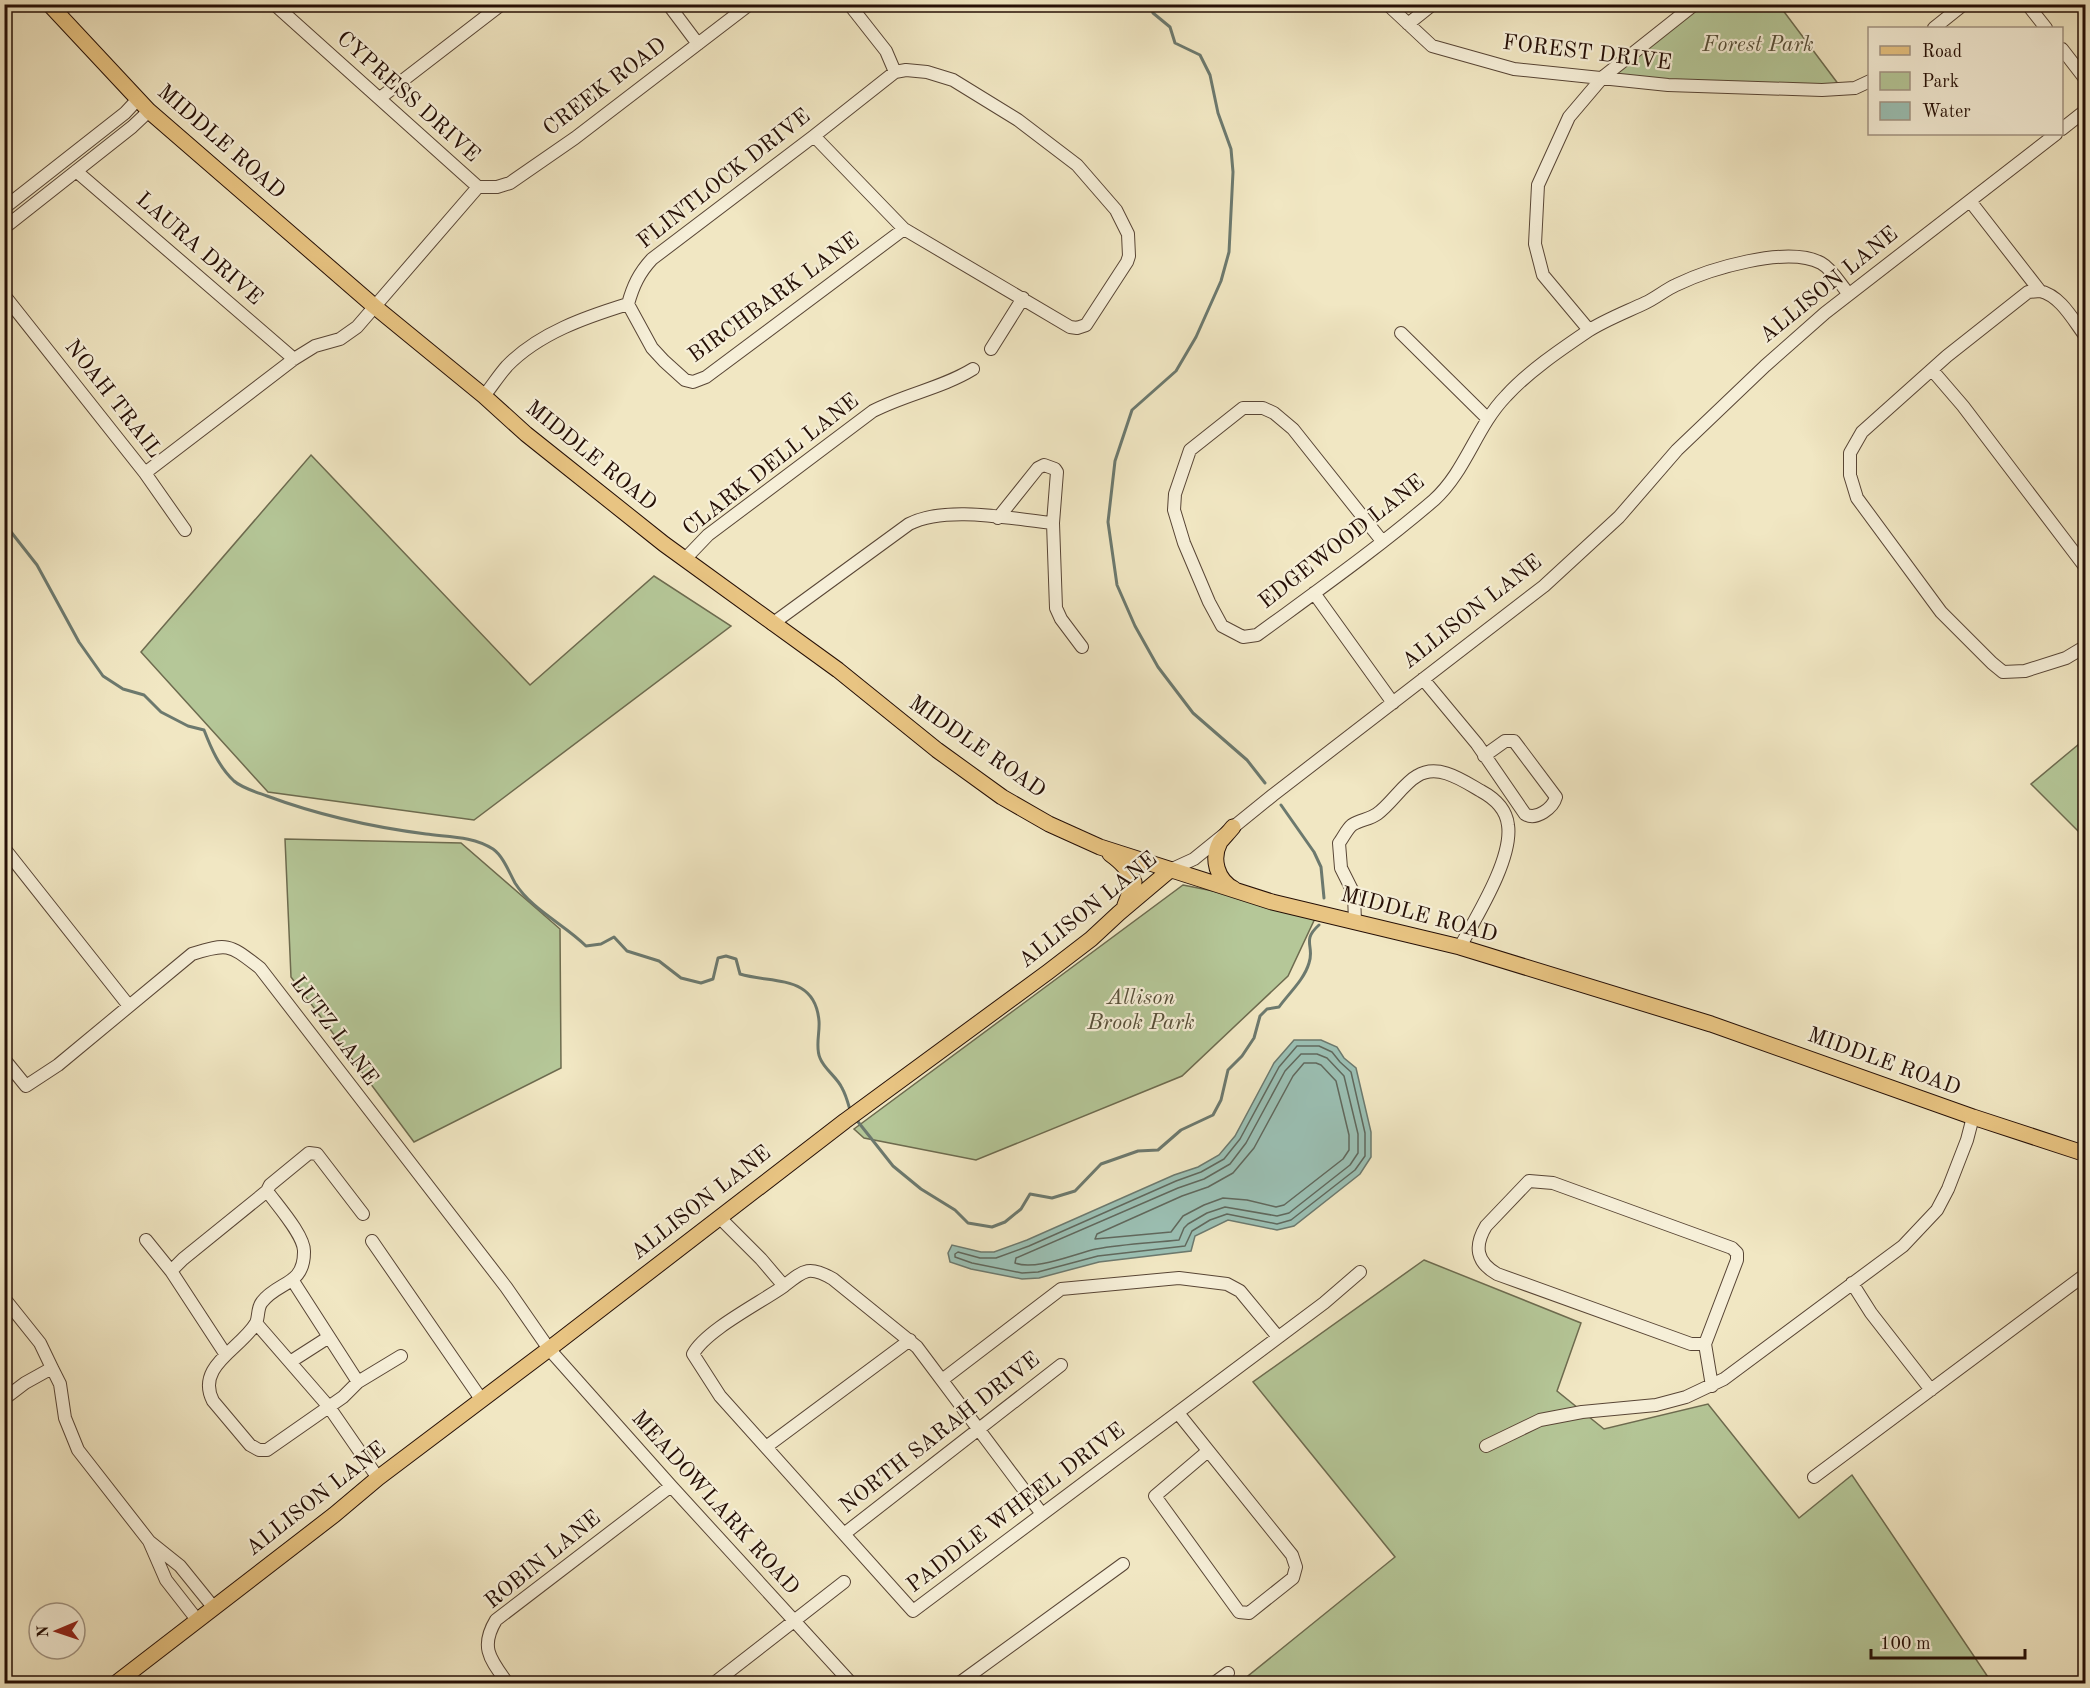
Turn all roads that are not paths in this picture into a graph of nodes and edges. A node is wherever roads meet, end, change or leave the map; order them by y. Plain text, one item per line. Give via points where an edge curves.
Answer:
1 (49, 4) edge
2 (274, 4) edge
3 (502, 4) edge
4 (668, 4) edge
5 (750, 4) edge
6 (849, 4) edge
7 (1387, 4) edge
8 (1434, 4) edge
9 (1695, 4) edge
10 (1964, 4) edge
11 (2027, 4) edge
12 (1408, 24) junction
13 (1935, 27) edge
14 (2045, 27) edge
15 (698, 44) junction
16 (2063, 52) edge
17 (895, 72) junction
18 (1603, 77) junction
19 (2085, 80) edge
20 (1868, 82) edge
21 (380, 98) junction
22 (138, 99) junction
23 (2085, 110) edge
24 (149, 111) junction
25 (2063, 127) edge
26 (2055, 135) edge
27 (814, 136) junction
28 (76, 171) junction
29 (478, 187) junction
30 (1970, 201) junction
31 (4, 208) edge
32 (4, 228) edge
33 (904, 229) junction
34 (2040, 291) junction
35 (1848, 293) junction
36 (4, 295) edge
37 (1023, 298) junction
38 (628, 304) junction
39 (374, 306) junction
40 (1589, 330) junction
41 (1401, 333) dead end
42 (2085, 337) edge
43 (991, 349) dead end
44 (294, 359) junction
45 (974, 369) dead end
46 (1932, 370) junction
47 (484, 396) junction
48 (1488, 419) junction
49 (145, 473) junction
50 (998, 518) junction
51 (1053, 524) junction
52 (185, 530) dead end
53 (1382, 541) junction
54 (684, 559) junction
55 (2085, 567) edge
56 (1314, 594) junction
57 (772, 624) junction
58 (2085, 646) edge
59 (1082, 647) dead end
60 (1423, 679) junction
61 (1393, 703) junction
62 (1484, 756) junction
63 (1233, 827) junction
64 (1100, 847) junction
65 (4, 848) edge
66 (1170, 870) junction
67 (1239, 892) junction
68 (1123, 909) junction
69 (1355, 922) junction
70 (1460, 947) junction
71 (129, 1006) junction
72 (4, 1059) edge
73 (1973, 1117) junction
74 (2085, 1154) edge
75 (267, 1191) junction
76 (363, 1214) dead end
77 (719, 1217) junction
78 (146, 1240) dead end
79 (372, 1241) dead end
80 (171, 1271) junction
81 (1360, 1272) dead end
82 (2085, 1274) edge
83 (292, 1281) junction
84 (1852, 1283) junction
85 (784, 1286) junction
86 (4, 1299) edge
87 (256, 1323) junction
88 (329, 1337) junction
89 (1278, 1337) junction
90 (910, 1340) junction
91 (1705, 1344) junction
92 (549, 1349) junction
93 (226, 1355) junction
94 (401, 1356) dead end
95 (290, 1362) junction
96 (1061, 1365) dead end
97 (52, 1368) junction
98 (942, 1380) junction
99 (358, 1382) junction
100 (1712, 1386) junction
101 (1931, 1390) junction
102 (4, 1399) edge
103 (481, 1399) junction
104 (328, 1407) junction
105 (1178, 1413) junction
106 (978, 1428) junction
107 (1486, 1446) dead end
108 (766, 1447) junction
109 (1208, 1451) junction
110 (1814, 1477) dead end
111 (378, 1478) junction
112 (671, 1486) junction
113 (1042, 1514) junction
114 (844, 1534) junction
115 (149, 1541) junction
116 (1124, 1564) dead end
117 (844, 1582) dead end
118 (214, 1608) junction
119 (198, 1621) junction
120 (794, 1621) junction
121 (1228, 1673) dead end
122 (115, 1683) edge
123 (508, 1683) edge
124 (713, 1683) edge
125 (852, 1683) edge
126 (958, 1683) edge
127 (1213, 1683) edge

1 - 22 main road, MIDDLE ROAD
2 - 21 street, CYPRESS DRIVE
3 - 21 street
4 - 15 street
5 - 15 street, CREEK ROAD
6 - 17 street via 886,51
7 - 12 street, FOREST DRIVE
8 - 12 street
9 - 18 street
10 - 13 street
11 - 14 street
12 - 18 street, FOREST DRIVE via 1432,46 1514,69
15 - 29 street, CREEK ROAD via 510,183
16 - 19 street
17 - 27 street, FLINTLOCK DRIVE
17 - 37 street via 927,72 953,80 1018,120 1077,165 1116,210 1128,234 1127,262 1086,325 1070,327
18 - 20 street, FOREST DRIVE via 1668,85 1822,90 1855,88
18 - 40 street via 1569,117 1538,185 1535,244 1543,274
21 - 29 street, CYPRESS DRIVE
22 - 24 main road, MIDDLE ROAD
22 - 31 street via 126,113
23 - 25 street
24 - 28 street
24 - 39 main road, MIDDLE ROAD
26 - 30 street, ALLISON LANE
27 - 33 street
27 - 38 street, FLINTLOCK DRIVE via 652,259 640,272
28 - 32 street
28 - 44 street, LAURA DRIVE
29 - 39 street, CYPRESS DRIVE
30 - 34 street
30 - 35 street, ALLISON LANE
33 - 37 street
33 - 38 street, BIRCHBARK LANE via 706,377 693,382 685,380 652,348
34 - 42 street via 2059,302
34 - 46 street via 2028,292
35 - 40 street, EDGEWOOD LANE via 1822,263 1807,258 1771,257 1675,285
35 - 60 street, ALLISON LANE via 1677,450 1594,542 1544,586
36 - 49 street, NOAH TRAIL
37 - 43 street
38 - 47 street via 584,318 539,341 508,366
39 - 44 street, CYPRESS DRIVE via 357,327 340,339 315,346
39 - 47 main road, MIDDLE ROAD
40 - 48 street, EDGEWOOD LANE via 1525,378
41 - 48 street
44 - 49 street, CYPRESS DRIVE
45 - 54 street, CLARK DELL LANE via 873,411 708,536
46 - 55 street
46 - 58 street via 1862,432 1850,453 1850,475 1857,498 1941,612 2003,672 2025,671 2066,658
47 - 54 main road, MIDDLE ROAD
48 - 53 street, EDGEWOOD LANE via 1452,481
49 - 52 street, NOAH TRAIL
50 - 51 street
50 - 51 street via 1044,465 1057,472
50 - 57 street via 947,514 909,524
51 - 59 street via 1056,608
53 - 56 street, EDGEWOOD LANE
53 - 56 street, EDGEWOOD LANE via 1293,429 1263,408 1243,408 1190,450 1175,494 1174,510 1184,543 1222,626 1243,637 1257,634
54 - 57 main road, MIDDLE ROAD
56 - 61 street
57 - 64 main road, MIDDLE ROAD via 1002,797
60 - 61 street, ALLISON LANE
60 - 62 street
61 - 63 street, ALLISON LANE
62 - 62 street via 1528,816 1537,816 1553,803 1556,797 1514,741 1505,741
63 - 66 street, ALLISON LANE via 1194,859
63 - 67 main road via 1215,855 1217,870
64 - 66 main road, MIDDLE ROAD
64 - 68 main road via 1120,861 1134,882
65 - 71 street
66 - 67 main road, MIDDLE ROAD
66 - 68 main road, ALLISON LANE
67 - 69 main road, MIDDLE ROAD
68 - 77 main road, ALLISON LANE via 1048,972
69 - 70 main road, MIDDLE ROAD
69 - 70 street via 1354,894 1341,868 1339,843 1351,825 1377,814 1416,776 1441,772 1492,797 1505,812 1508,826 1495,881
70 - 73 main road, MIDDLE ROAD via 1712,1024
71 - 72 street, LUTZ LANE via 58,1065 26,1086
71 - 92 street, LUTZ LANE via 192,954 213,947 232,947 260,968 506,1287
73 - 74 main road, MIDDLE ROAD
73 - 84 street via 1937,1210 1903,1246
75 - 76 street via 309,1153 317,1154
75 - 80 street
75 - 83 street via 303,1242 299,1274
77 - 85 street
77 - 92 main road, ALLISON LANE
78 - 80 street
79 - 103 street
80 - 93 street
81 - 89 street, PADDLE WHEEL DRIVE
82 - 101 street
83 - 87 street via 263,1301
83 - 88 street
84 - 100 street
84 - 101 street
85 - 90 street via 803,1271 819,1271
85 - 108 street, PADDLE WHEEL DRIVE via 709,1334 693,1353 720,1396
86 - 97 street via 40,1343
87 - 93 street
87 - 95 street
88 - 95 street
88 - 99 street
89 - 98 street via 1240,1291 1227,1284 1167,1278 1061,1290
89 - 105 street, PADDLE WHEEL DRIVE
90 - 98 street
90 - 108 street
91 - 91 street via 1691,1344 1497,1274 1485,1267 1480,1256 1482,1233 1529,1182 1543,1181 1732,1248 1737,1260
91 - 100 street
92 - 103 main road, ALLISON LANE
92 - 112 street, MEADOWLARK ROAD
93 - 104 street via 213,1369 209,1393 250,1445 259,1450 267,1450
94 - 99 street
95 - 104 street
96 - 106 street, NORTH SARAH DRIVE
97 - 102 street
97 - 115 street via 78,1450
98 - 106 street
99 - 104 street
100 - 107 street via 1656,1405 1540,1420
101 - 110 street
103 - 111 main road, ALLISON LANE
104 - 111 street
105 - 109 street
105 - 113 street, PADDLE WHEEL DRIVE
106 - 113 street
106 - 114 street, NORTH SARAH DRIVE
108 - 114 street, PADDLE WHEEL DRIVE
109 - 109 street via 1293,1555 1293,1578 1249,1613 1239,1612 1155,1496
111 - 118 main road, ALLISON LANE
112 - 120 street, MEADOWLARK ROAD
112 - 123 street, ROBIN LANE via 496,1620 488,1648
113 - 114 street, PADDLE WHEEL DRIVE via 913,1611
115 - 118 street via 180,1566
115 - 119 street via 166,1580
116 - 126 street
117 - 120 street
118 - 119 main road, ALLISON LANE
119 - 122 main road, ALLISON LANE
120 - 124 street
120 - 125 street, MEADOWLARK ROAD
121 - 127 street

